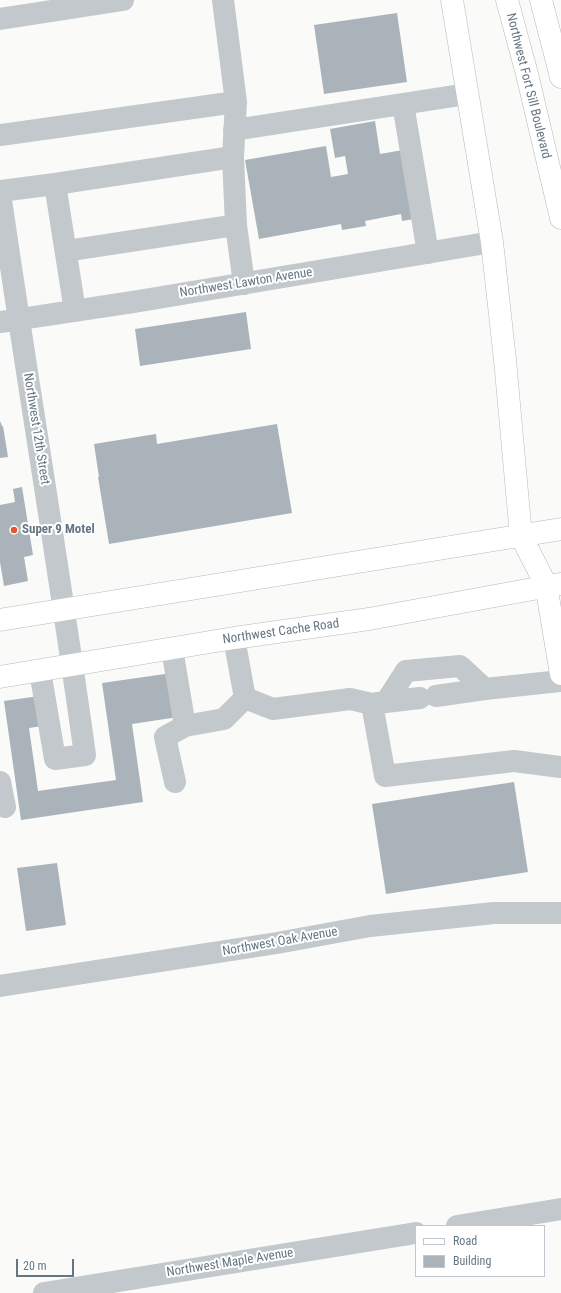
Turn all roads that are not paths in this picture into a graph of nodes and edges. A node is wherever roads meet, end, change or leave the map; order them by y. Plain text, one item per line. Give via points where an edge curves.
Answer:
1 (123, 0) edge
2 (223, 0) edge
3 (452, 0) edge
4 (506, 0) edge
5 (541, 0) edge
6 (0, 19) edge
7 (561, 77) edge
8 (467, 94) junction
9 (236, 102) junction
10 (403, 104) junction
11 (234, 130) junction
12 (0, 135) edge
13 (233, 157) junction
14 (55, 184) junction
15 (0, 192) edge
16 (561, 218) edge
17 (236, 225) junction
18 (492, 242) junction
19 (66, 251) junction
20 (428, 253) junction
21 (244, 284) junction
22 (75, 311) junction
23 (9, 321) edge
24 (561, 529) edge
25 (521, 536) junction
26 (554, 584) edge
27 (64, 609) junction
28 (0, 620) edge
29 (234, 638) junction
30 (172, 649) junction
31 (73, 666) junction
32 (40, 671) junction
33 (561, 674) edge
34 (0, 678) edge
35 (561, 681) edge
36 (485, 689) junction
37 (245, 698) junction
38 (379, 703) junction
39 (185, 726) junction
40 (561, 767) edge
41 (0, 782) edge
42 (174, 782) dead end
43 (5, 807) dead end
44 (561, 913) edge
45 (0, 986) edge
46 (561, 1209) edge
47 (463, 1225) edge
48 (415, 1233) edge
49 (44, 1293) edge

1 - 6 street
2 - 9 street
3 - 8 main road
4 - 16 main road, Northwest Fort Sill Boulevard via 527,74
5 - 7 main road
8 - 10 street
8 - 18 main road
9 - 11 street
9 - 12 street
10 - 11 street
10 - 20 street
11 - 13 street
13 - 14 street
13 - 17 street
14 - 15 street
14 - 19 street
15 - 23 street, Northwest 12th Street
17 - 19 street
17 - 21 street
18 - 20 street, Northwest Lawton Avenue
18 - 25 main road
19 - 22 street
20 - 21 street, Northwest Lawton Avenue
21 - 22 street, Northwest Lawton Avenue
22 - 23 street, Northwest Lawton Avenue
23 - 27 street, Northwest 12th Street
24 - 25 main road
25 - 26 main road
25 - 27 main road
26 - 29 main road, Northwest Cache Road via 369,620
26 - 33 main road
27 - 28 main road
27 - 31 street, Northwest 12th Street
29 - 30 main road, Northwest Cache Road
29 - 37 street
30 - 31 main road, Northwest Cache Road
30 - 39 street
31 - 32 main road, Northwest Cache Road
31 - 32 street, Northwest 12th Street via 85,755 55,759
32 - 34 main road, Northwest Cache Road
35 - 36 street
36 - 38 street
36 - 38 street via 460,666 406,671
37 - 38 street via 273,709 350,699
37 - 39 street via 224,719
38 - 40 street via 385,776 514,761
39 - 42 street via 165,737
41 - 43 street
44 - 45 street, Northwest Oak Avenue via 494,913 370,926
46 - 47 street
48 - 49 street, Northwest Maple Avenue

